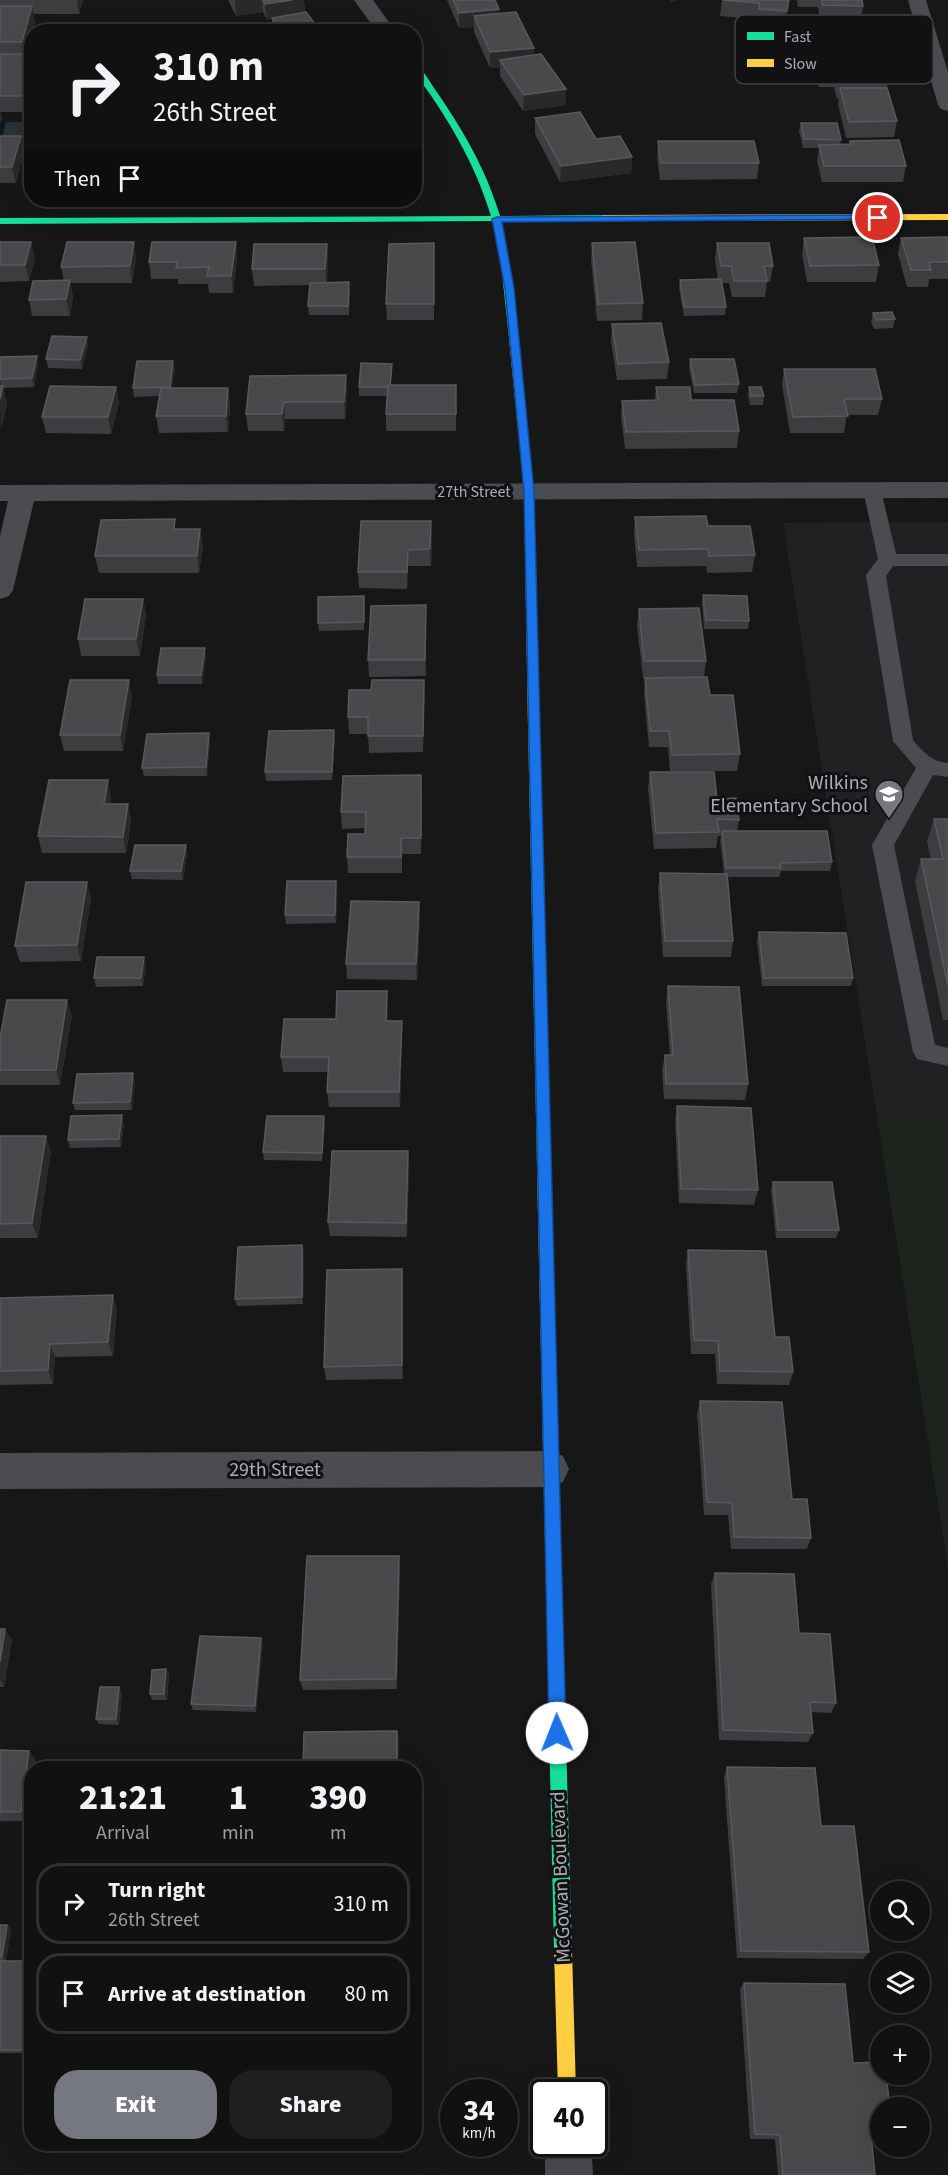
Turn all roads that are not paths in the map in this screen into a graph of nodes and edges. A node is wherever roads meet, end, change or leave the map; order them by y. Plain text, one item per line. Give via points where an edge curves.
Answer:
1 (363, 0) edge
2 (917, 0) edge
3 (921, 15) edge
4 (381, 24) edge
5 (933, 54) edge
6 (422, 77) edge
7 (948, 105) edge
8 (948, 217) edge
9 (497, 219) junction
10 (0, 220) edge
11 (872, 490) junction
12 (948, 490) edge
13 (529, 492) junction
14 (11, 493) edge
15 (948, 560) edge
16 (888, 561) junction
17 (0, 590) edge
18 (938, 769) edge
19 (948, 1057) edge
20 (550, 1469) junction
21 (0, 1472) edge
22 (567, 2079) edge
23 (568, 2157) edge
24 (569, 2175) edge

1 - 4 street
2 - 3 street
5 - 7 street
6 - 9 street, McGowan Boulevard via 472,155
8 - 9 street
9 - 10 street
9 - 13 street, McGowan Boulevard via 509,288
11 - 12 street, 27th Street
11 - 13 street, 27th Street
11 - 16 lane
13 - 14 street, 27th Street
13 - 20 street, McGowan Boulevard
14 - 17 street
15 - 16 lane
16 - 18 lane via 876,575 903,741 915,756
18 - 19 lane via 883,845 925,1052
20 - 21 street, 29th Street
20 - 22 street, McGowan Boulevard
23 - 24 street

